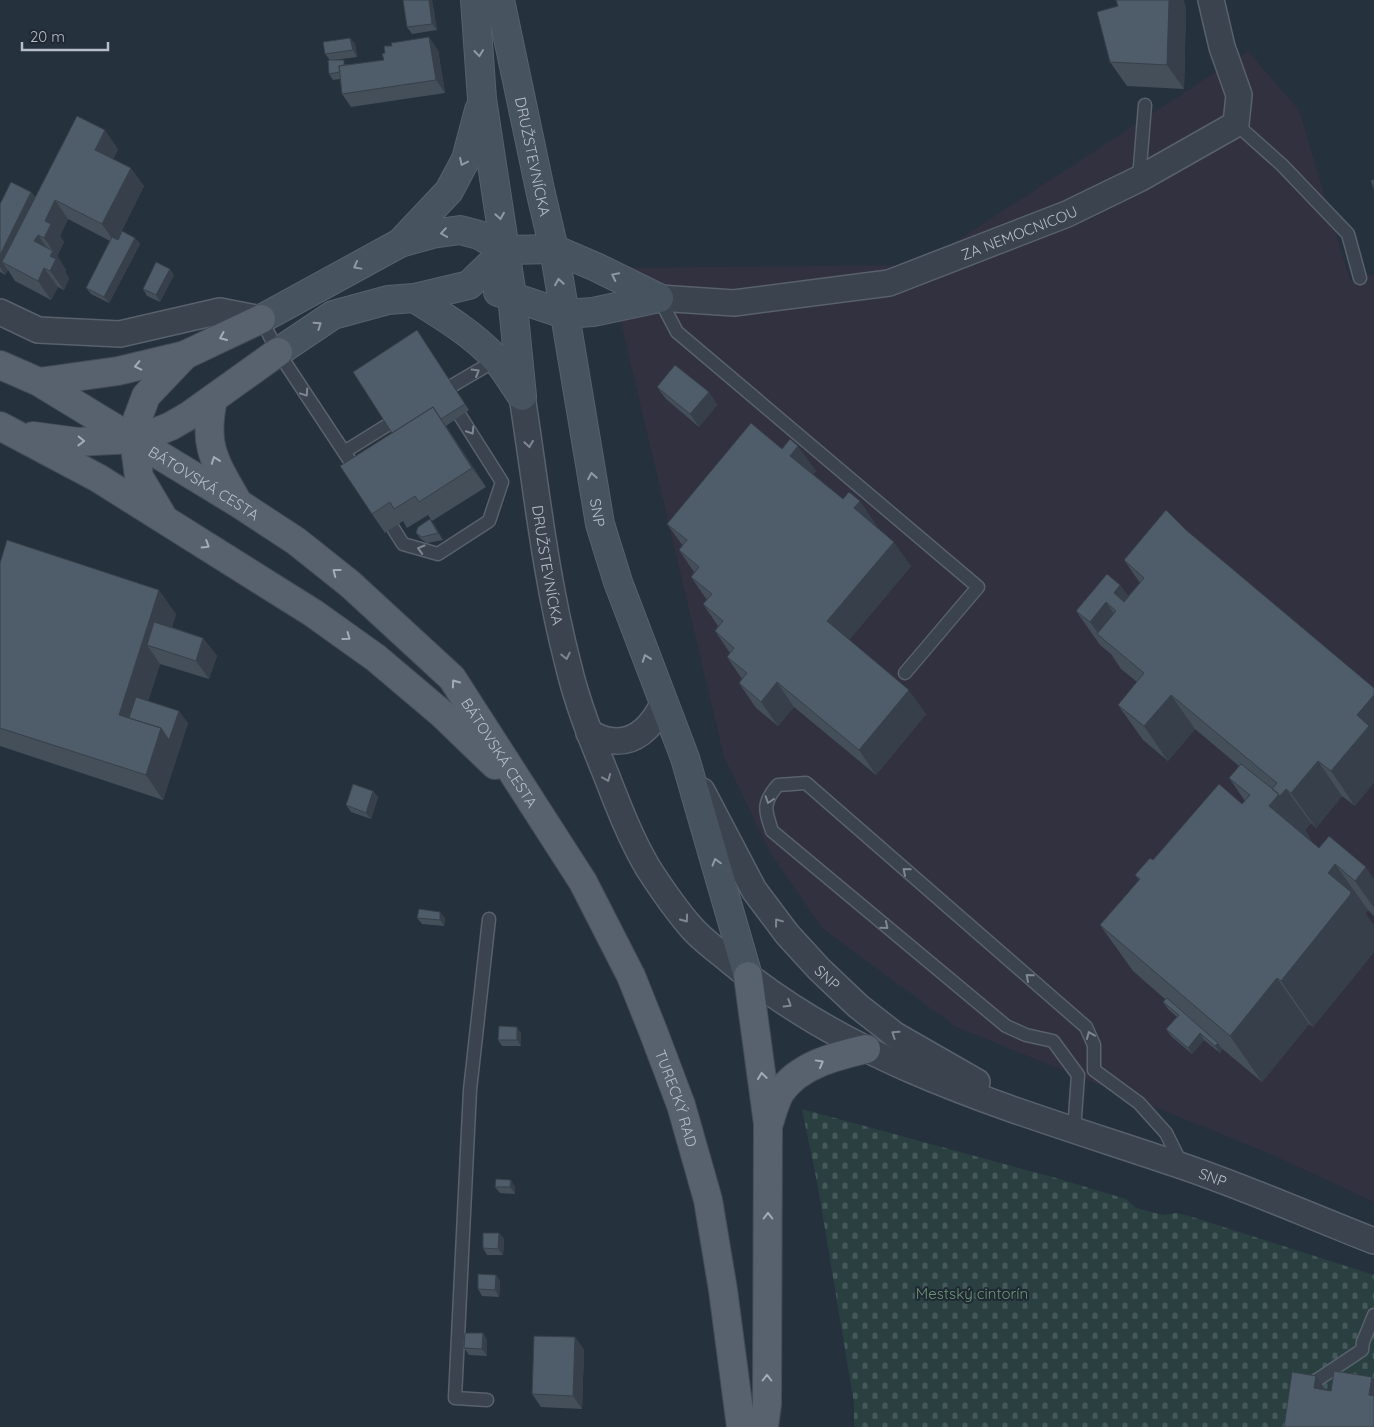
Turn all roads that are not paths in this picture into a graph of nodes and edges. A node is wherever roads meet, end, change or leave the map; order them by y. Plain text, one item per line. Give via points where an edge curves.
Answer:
1 (474, 0) edge
2 (500, 0) edge
3 (1211, 0) edge
4 (482, 99) junction
5 (1145, 105) dead end
6 (1236, 124) junction
7 (1139, 179) junction
8 (400, 243) junction
9 (554, 249) junction
10 (505, 250) junction
11 (1360, 278) dead end
12 (888, 283) junction
13 (469, 286) junction
14 (914, 288) dead end
15 (512, 296) junction
16 (414, 298) junction
17 (659, 298) junction
18 (0, 312) edge
19 (564, 314) junction
20 (261, 319) junction
21 (278, 352) junction
22 (185, 355) junction
23 (496, 360) junction
24 (0, 365) edge
25 (39, 382) junction
26 (444, 390) junction
27 (522, 396) junction
28 (213, 399) junction
29 (428, 400) edge
30 (411, 411) edge
31 (8, 430) edge
32 (134, 439) junction
33 (344, 452) junction
34 (362, 480) edge
35 (238, 503) junction
36 (165, 520) junction
37 (393, 528) edge
38 (905, 673) dead end
39 (663, 704) junction
40 (589, 733) junction
41 (685, 758) junction
42 (529, 797) junction
43 (489, 919) dead end
44 (748, 976) junction
45 (866, 1049) junction
46 (1094, 1070) junction
47 (1078, 1075) junction
48 (1047, 1122) junction
49 (768, 1124) junction
50 (1074, 1131) junction
51 (1183, 1166) junction
52 (1374, 1241) edge
53 (1374, 1315) edge
54 (487, 1400) dead end
55 (1296, 1400) edge
56 (741, 1427) edge
57 (764, 1427) edge

1 -> 4 main road
2 - 9 main road, DRUŽSTEVNÍCKA
3 - 6 street via 1222,47 1239,94
4 -> 8 main road via 466,159 449,191
4 -> 10 main road
5 - 7 lane
6 - 7 street, ZA NEMOCNICOU
6 - 11 lane via 1282,165 1348,234
7 - 12 street, ZA NEMOCNICOU via 1067,214
10 -> 8 main road via 479,235 460,230
8 -> 20 main road
9 - 10 main road
17 -> 9 main road
19 -> 9 main road, DRUŽSTEVNÍCKA
10 - 13 main road
10 - 15 main road
12 - 14 lane
12 - 17 street, ZA NEMOCNICOU via 734,303
13 - 15 main road
13 - 16 main road
15 - 19 main road
15 - 27 main road
21 -> 16 main road via 333,315 388,300
16 - 23 main road via 461,328
17 - 19 main road via 593,312
17 - 38 lane via 677,332 978,587
18 - 20 street via 38,330 120,334 220,311
39 -> 19 main road, SNP via 600,524
20 - 21 lane
20 -> 22 main road
21 - 28 main road
21 -> 33 lane
22 -> 25 main road via 118,371
22 - 32 main road via 146,396
26 -> 23 lane
23 - 27 main road
24 - 25 main road, BÁTOVSKÁ CESTA
25 - 32 main road, BÁTOVSKÁ CESTA
26 - 29 lane
26 -> 37 lane via 502,482 489,521 438,554 403,544
27 -> 40 street, DRUŽSTEVNÍCKA via 549,576 568,665
28 - 32 main road via 171,426
35 -> 28 main road via 218,467 210,444 208,422
30 - 33 lane
31 -> 32 main road via 78,442
31 - 36 main road, BÁTOVSKÁ CESTA via 98,478
32 - 35 main road, BÁTOVSKÁ CESTA
32 - 36 main road via 139,477
33 - 34 lane
42 -> 35 main road, BÁTOVSKÁ CESTA via 452,678 350,584 296,541
36 -> 42 main road, BÁTOVSKÁ CESTA via 305,607 376,658 441,713
39 - 40 street via 647,728 635,738 608,740
39 - 41 main road, SNP
40 -> 44 street, SNP via 626,827 649,869 692,929
44 -> 41 main road, SNP
48 -> 41 street, SNP via 895,1035 819,969 754,890
42 - 56 main road, TURECKÝ RAD via 583,882 631,976 681,1105 708,1200
43 - 54 lane via 470,1090 455,1398
44 -> 45 street, SNP via 778,998
49 -> 44 main road
45 - 48 street, SNP via 928,1077
49 -> 45 main road via 780,1094 794,1078 825,1059
46 - 47 lane
46 -> 47 lane via 1094,1045 1086,1026 806,783 778,785 770,794 765,811 772,831 1006,1026 1026,1035 1053,1040
46 - 51 lane via 1139,1103 1166,1133
47 - 50 lane
48 - 50 street, SNP
57 -> 49 main road via 767,1404
50 - 51 street, SNP
51 - 52 street, SNP
53 - 55 lane via 1362,1350 1299,1392

